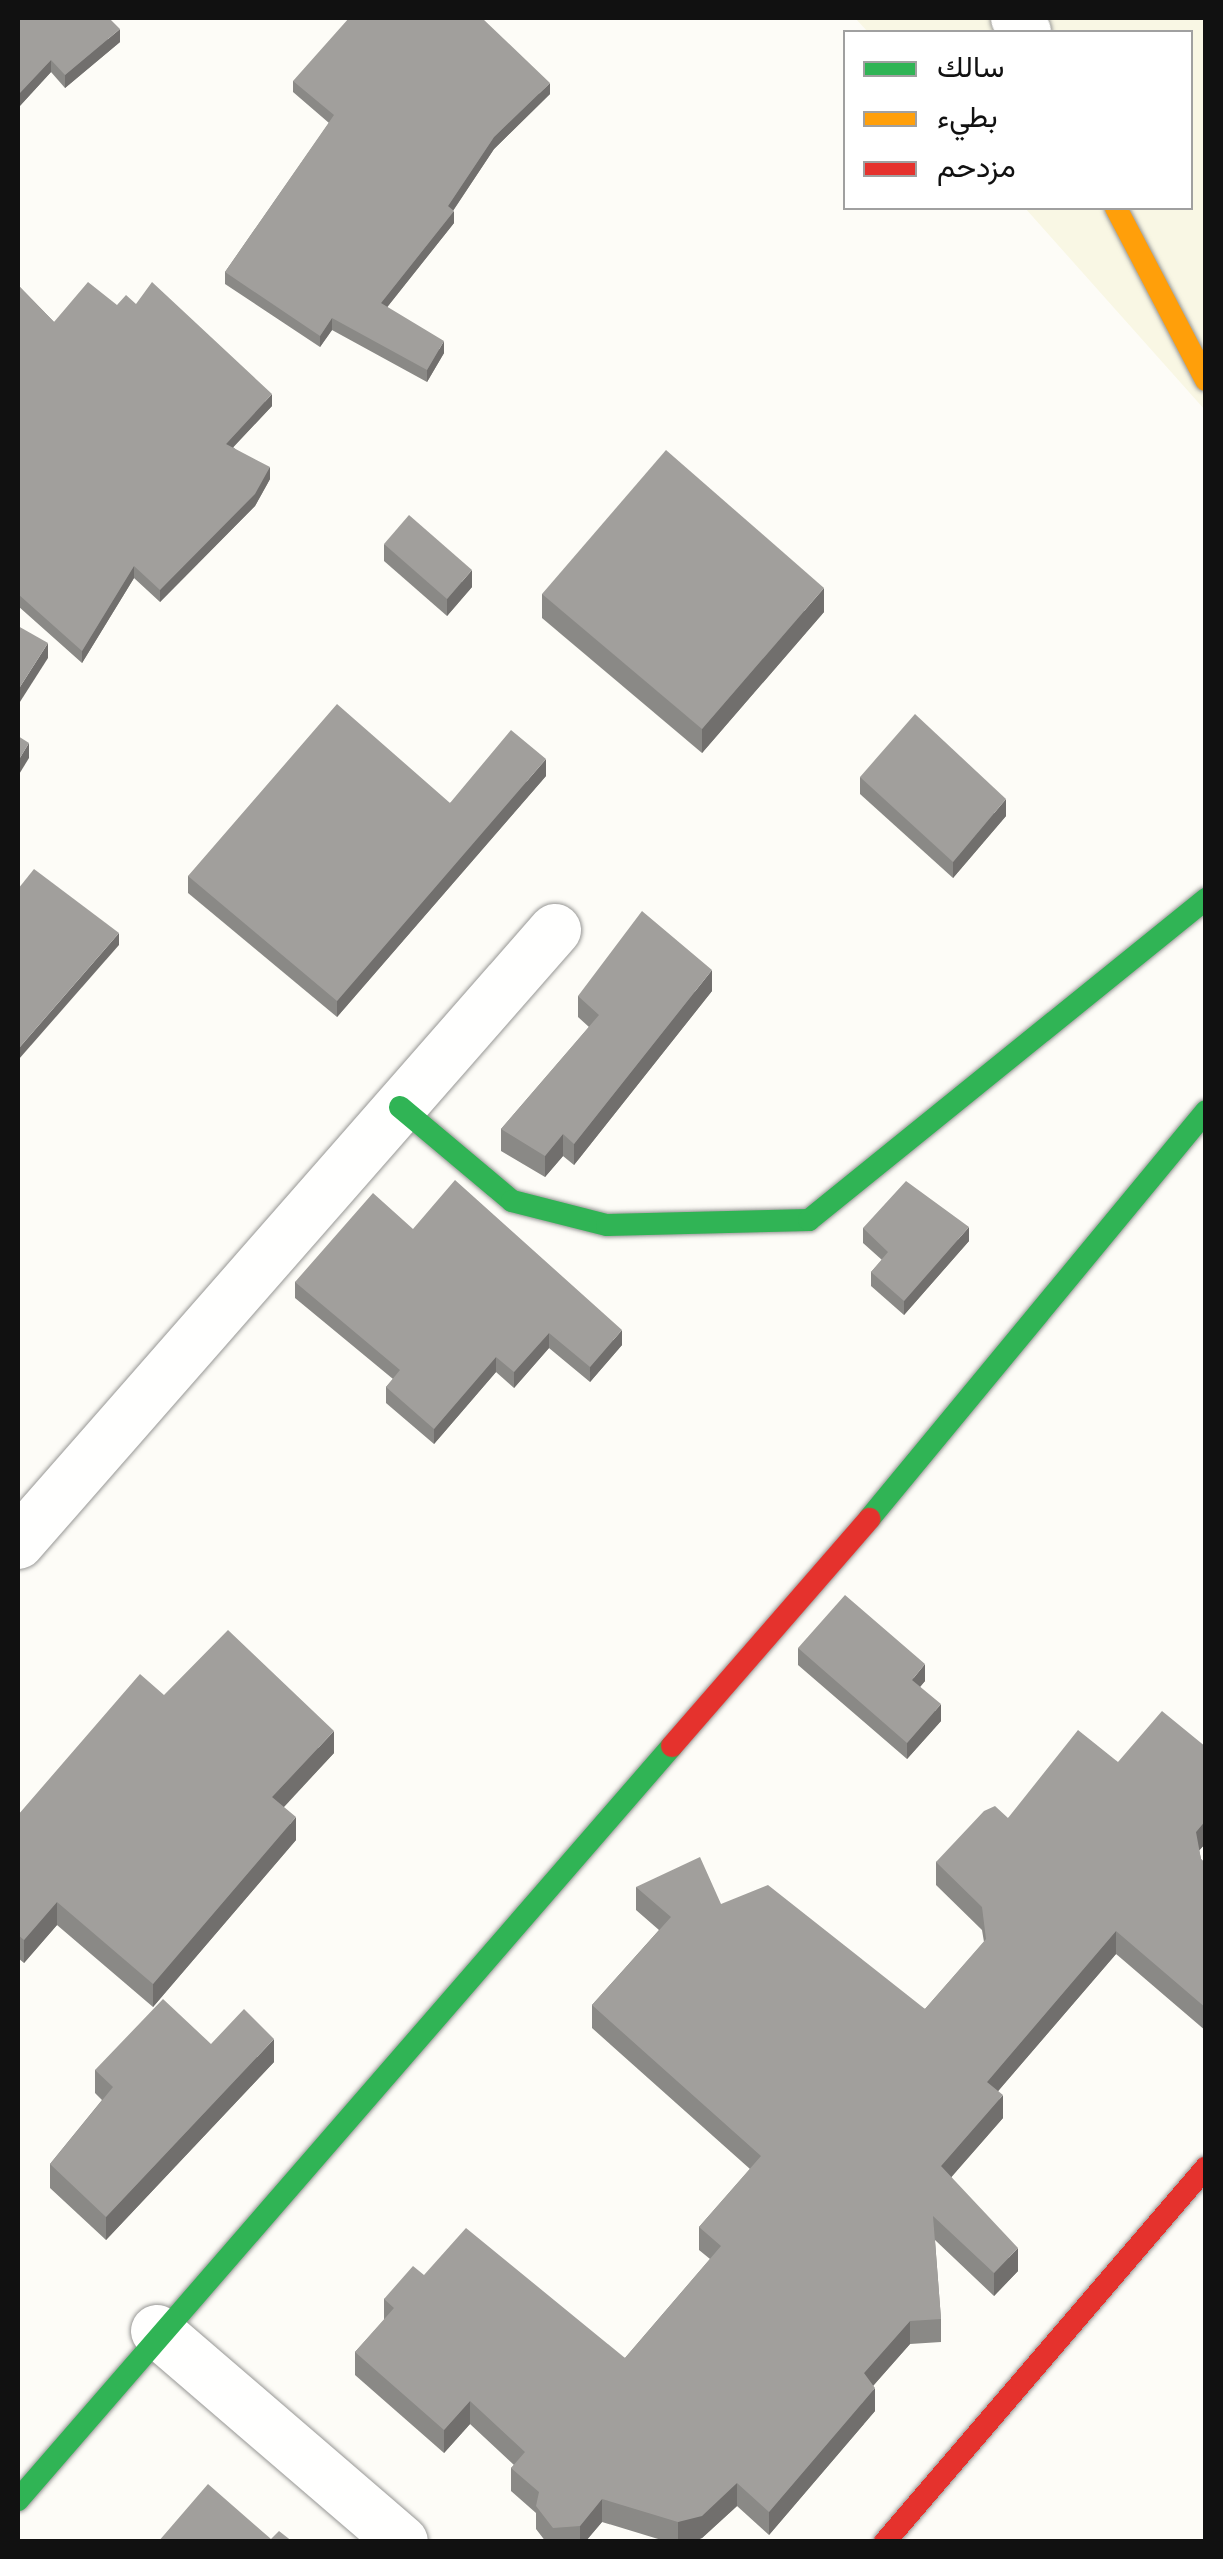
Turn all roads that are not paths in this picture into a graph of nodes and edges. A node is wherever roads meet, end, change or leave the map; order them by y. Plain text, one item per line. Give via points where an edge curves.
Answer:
1 (1117, 210) edge
2 (1206, 380) edge
3 (1206, 899) edge
4 (555, 930) dead end
5 (400, 1107) junction
6 (1206, 1110) edge
7 (18, 1542) edge
8 (1206, 2168) edge
9 (157, 2331) junction
10 (18, 2500) edge
11 (402, 2542) edge
12 (885, 2542) edge

1 - 2 street
3 - 5 street via 809,1220 607,1225 512,1201
4 - 5 street
5 - 7 street
6 - 9 street via 1041,1321
8 - 12 street
9 - 10 street
9 - 11 street

